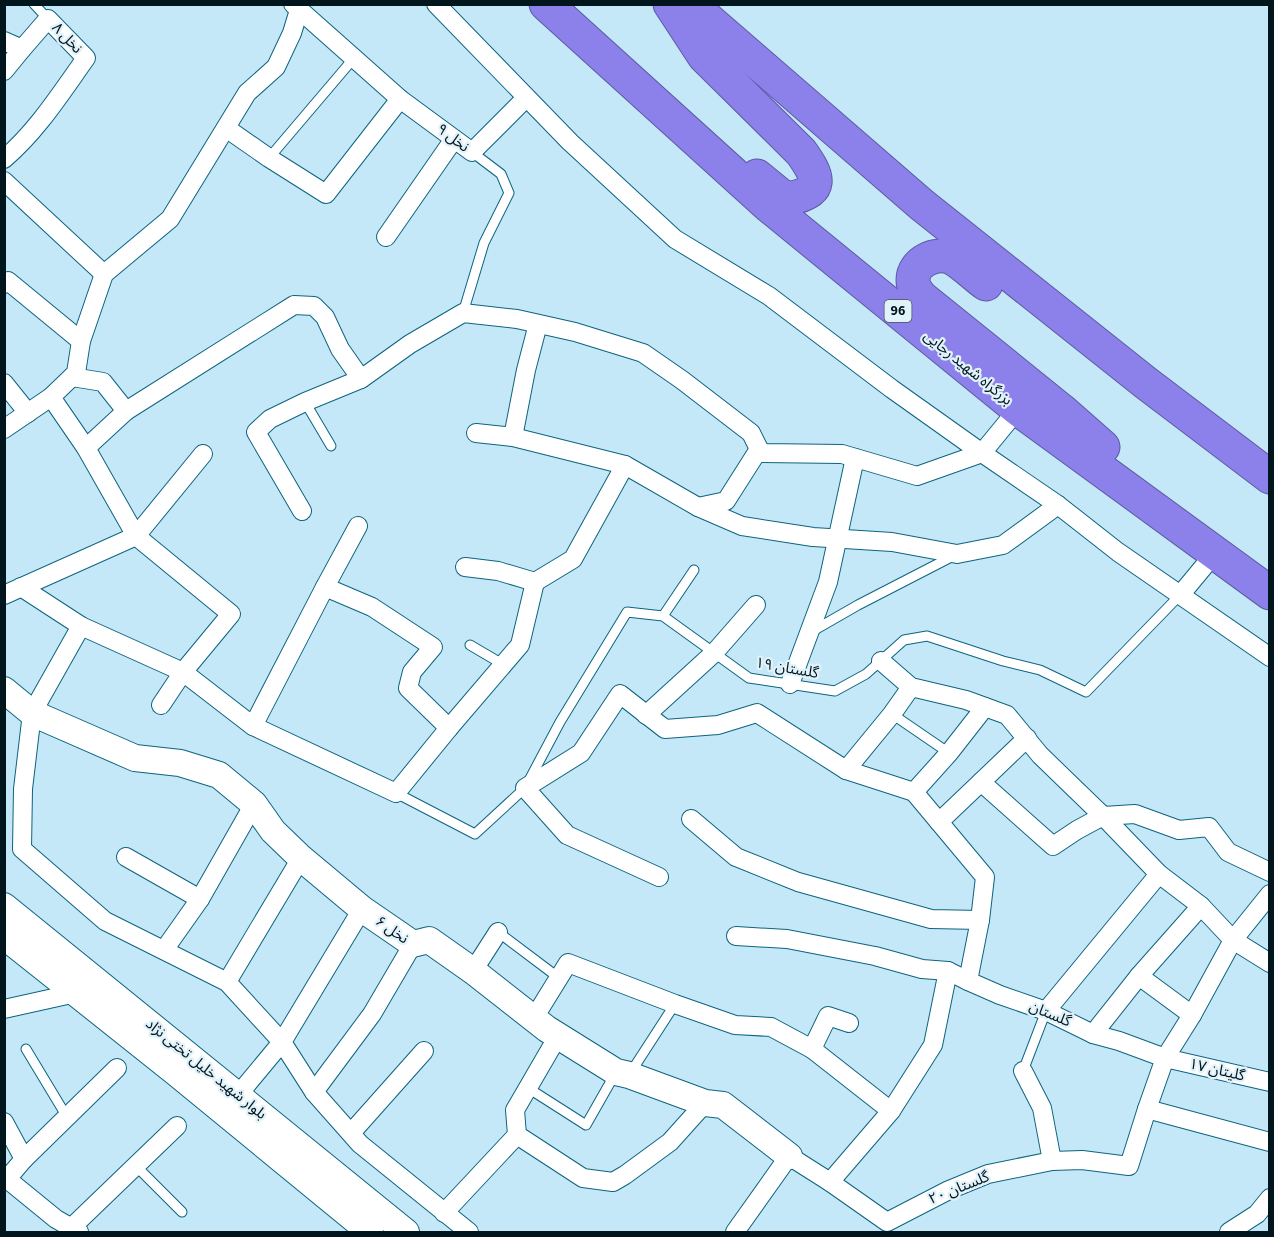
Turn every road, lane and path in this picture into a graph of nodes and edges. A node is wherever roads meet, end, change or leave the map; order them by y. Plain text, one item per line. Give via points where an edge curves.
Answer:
1 (34, 4) edge
2 (436, 4) edge
3 (546, 4) edge
4 (670, 4) edge
5 (690, 4) edge
6 (296, 8) edge
7 (48, 19) junction
8 (4, 40) edge
9 (22, 49) junction
10 (354, 58) junction
11 (4, 71) edge
12 (526, 98) junction
13 (400, 99) junction
14 (678, 124) junction
15 (226, 128) junction
16 (454, 139) junction
17 (472, 153) junction
18 (269, 158) junction
19 (4, 159) edge
20 (4, 181) edge
21 (386, 237) dead end
22 (104, 274) junction
23 (4, 284) edge
24 (463, 313) junction
25 (538, 324) junction
26 (1075, 327) junction
27 (81, 341) junction
28 (72, 377) junction
29 (361, 379) junction
30 (4, 382) edge
31 (51, 397) junction
32 (304, 402) junction
33 (1018, 409) junction
34 (126, 411) junction
35 (28, 413) junction
36 (4, 429) edge
37 (476, 433) dead end
38 (513, 437) junction
39 (331, 446) dead end
40 (86, 448) junction
41 (759, 449) junction
42 (982, 453) junction
43 (203, 454) dead end
44 (855, 458) junction
45 (625, 465) junction
46 (1269, 477) edge
47 (1058, 505) junction
48 (1151, 506) junction
49 (698, 507) junction
50 (302, 511) dead end
51 (358, 526) dead end
52 (136, 536) junction
53 (838, 538) junction
54 (1215, 553) junction
55 (957, 554) junction
56 (465, 567) dead end
57 (694, 570) dead end
58 (535, 582) junction
59 (21, 587) junction
60 (325, 587) junction
61 (1269, 593) edge
62 (1180, 594) junction
63 (4, 596) edge
64 (756, 605) dead end
65 (663, 616) junction
66 (81, 626) junction
67 (809, 633) junction
68 (470, 645) dead end
69 (714, 652) junction
70 (1269, 657) edge
71 (881, 662) junction
72 (504, 665) junction
73 (183, 672) junction
74 (790, 684) junction
75 (911, 687) junction
76 (4, 690) edge
77 (162, 705) dead end
78 (985, 707) junction
79 (32, 713) junction
80 (892, 714) junction
81 (646, 715) junction
82 (253, 726) junction
83 (449, 728) junction
84 (1027, 738) junction
85 (949, 753) junction
86 (846, 770) junction
87 (981, 782) junction
88 (525, 788) junction
89 (914, 792) junction
90 (396, 793) junction
91 (254, 804) junction
92 (1103, 816) junction
93 (691, 819) dead end
94 (939, 822) junction
95 (126, 856) dead end
96 (301, 858) junction
97 (1269, 872) edge
98 (1159, 874) junction
99 (659, 877) dead end
100 (1269, 894) edge
101 (200, 899) junction
102 (4, 906) edge
103 (1201, 906) junction
104 (362, 909) junction
105 (980, 920) junction
106 (498, 932) joint
107 (4, 936) edge
108 (736, 936) dead end
109 (1233, 940) junction
110 (413, 944) junction
111 (164, 950) junction
112 (1269, 963) edge
113 (473, 971) junction
114 (948, 971) junction
115 (1139, 976) junction
116 (559, 978) junction
117 (968, 981) junction
118 (227, 982) junction
119 (76, 993) junction
120 (675, 1004) junction
121 (4, 1009) edge
122 (1046, 1011) junction
123 (1192, 1015) junction
124 (534, 1018) junction
125 (849, 1023) dead end
126 (1093, 1034) junction
127 (558, 1036) junction
128 (282, 1042) junction
129 (812, 1048) junction
130 (26, 1049) dead end
131 (424, 1051) dead end
132 (1165, 1058) junction
133 (117, 1068) dead end
134 (1023, 1071) joint
135 (623, 1074) junction
136 (1269, 1082) edge
137 (528, 1088) junction
138 (314, 1092) junction
139 (238, 1095) junction
140 (705, 1103) junction
141 (1148, 1109) junction
142 (891, 1111) junction
143 (67, 1117) junction
144 (4, 1122) edge
145 (177, 1126) dead end
146 (351, 1133) junction
147 (516, 1135) junction
148 (1269, 1142) edge
149 (789, 1156) junction
150 (24, 1159) junction
151 (1052, 1161) junction
152 (136, 1166) junction
153 (830, 1182) junction
154 (1269, 1198) edge
155 (182, 1212) dead end
156 (444, 1213) junction
157 (894, 1227) edge
158 (75, 1230) edge
159 (370, 1233) edge
160 (406, 1233) edge
161 (469, 1233) edge
162 (735, 1233) edge
163 (1229, 1233) edge

1 - 7 lane, نخل ۸
2 - 12 street
3 - 14 highway, بزرگراه شهید رجایی / 96
4 - 14 highway via 704,56 801,152 813,169 816,182 805,195 788,199 734,158
5 - 26 highway via 922,205
6 - 10 street, نخل ۹
6 - 15 street via 292,33 276,67 247,93
7 - 9 street, نخل ۸
7 - 19 street, نخل ۸ via 86,58 51,108
8 - 9 street
9 - 11 street, نخل ۸
10 - 13 street, نخل ۹
10 - 18 lane
12 - 17 street
12 - 42 street via 675,239 769,296
13 - 16 street, نخل ۹
13 - 18 street via 326,194
14 - 33 highway, بزرگراه شهید رجایی / 96 via 769,206
15 - 18 street
15 - 22 street via 170,219
16 - 17 street, نخل ۹
16 - 21 street
17 - 24 lane, نخل ۹ via 501,174 509,193 484,243
20 - 22 street
22 - 27 street
23 - 27 street via 8,281
24 - 25 street
24 - 29 street
25 - 38 street
25 - 41 street via 643,353 751,433
26 - 46 highway
26 - 48 highway via 1032,318 951,258 937,255 923,261 915,272 913,280 921,297 1105,449
27 - 28 street
28 - 31 street
28 - 34 street via 103,382
29 - 32 street
29 - 34 street via 340,349 325,317 314,306 294,304
30 - 35 street
31 - 35 street
31 - 40 street
32 - 39 lane
32 - 50 street via 270,419 256,432
33 - 42 street
33 - 48 highway, بزرگراه شهید رجایی / 96
34 - 40 street
35 - 36 street
37 - 38 street
38 - 45 street
40 - 52 street
41 - 44 street via 761,453 842,454
41 - 49 street via 726,501
42 - 44 street via 917,476
42 - 47 street
43 - 52 street
44 - 53 street
45 - 49 street
45 - 58 street via 573,559
47 - 55 street via 1003,545
47 - 62 street
48 - 54 highway, بزرگراه شهید رجایی / 96
49 - 53 street via 742,526
51 - 60 street
52 - 59 street
52 - 73 street via 231,614
53 - 55 street via 892,542
53 - 67 street via 828,582
54 - 61 highway, بزرگراه شهید رجایی / 96
54 - 62 street
55 - 67 lane
56 - 58 street via 498,571
57 - 65 lane
58 - 72 street via 520,645
59 - 63 street
59 - 66 street
60 - 82 street
60 - 83 street via 372,607 434,647 412,672 408,688
62 - 70 street
62 - 71 lane, گلستان ۱۹ via 1086,692 1040,670 927,636 904,640
64 - 69 street
65 - 69 lane, گلستان ۱۹
65 - 88 lane, گلستان ۱۹ via 627,612
66 - 73 street
66 - 79 street
67 - 74 street
68 - 72 lane
69 - 74 lane, گلستان ۱۹ via 749,678
69 - 81 street
71 - 74 lane, گلستان ۱۹ via 835,691
71 - 75 street
72 - 83 street
73 - 77 street
73 - 82 street
75 - 78 street
75 - 80 street
76 - 79 street, نخل ۶
78 - 84 street via 1007,715
78 - 85 street
79 - 91 street, نخل ۶ via 135,758 180,763 219,775
79 - 111 street via 23,789 22,849 105,921
80 - 85 lane
80 - 86 street
81 - 86 street via 665,729 718,725 757,713
81 - 88 street via 620,694 581,753
82 - 90 street
83 - 90 street
84 - 87 street
84 - 92 street
85 - 89 street
86 - 89 street
87 - 92 street via 1053,846
87 - 94 street
88 - 90 lane, گلستان ۱۹ via 475,834
88 - 99 street via 567,835
89 - 94 street
91 - 96 street, نخل ۶ via 273,831
91 - 101 street
92 - 97 street via 1135,814 1179,830 1209,827 1228,852
92 - 98 street
93 - 105 street via 736,857 798,882 931,919
94 - 105 street via 985,877
95 - 101 street
96 - 104 street, نخل ۶
96 - 118 street
98 - 103 street
98 - 122 street
100 - 109 street
101 - 111 street
102 - 139 street, بلوار شهید خلیل تختی نژاد
103 - 109 street
103 - 115 street
104 - 110 street, نخل ۶
104 - 128 street
105 - 117 street
106 - 113 street
106 - 116 lane
107 - 119 street, بلوار شهید خلیل تختی نژاد
108 - 114 street via 787,939 922,969
109 - 112 street
109 - 123 street
110 - 113 street, نخل ۶ via 429,940
110 - 138 street via 372,1014
111 - 118 street
113 - 124 street, نخل ۶
114 - 117 street, گلستان
114 - 142 street via 933,1045
115 - 123 street
115 - 126 street
116 - 120 street via 568,963
116 - 124 street
117 - 122 street, گلستان
118 - 128 street
119 - 121 street
119 - 159 street, بلوار شهید خلیل تختی نژاد
120 - 129 street via 735,1024 771,1027
120 - 135 lane
122 - 126 street, گلستان
122 - 134 lane
123 - 132 street
124 - 127 street, نخل ۶
125 - 129 street via 828,1016
126 - 132 street, گلستان
127 - 135 street, نخل ۶
127 - 137 street
128 - 138 street
128 - 139 street
129 - 142 street
130 - 143 lane
131 - 146 street
132 - 136 street, گلیتان ۱۷
132 - 141 street
133 - 143 street
134 - 151 street via 1042,1108
135 - 137 lane via 586,1125
135 - 140 street, نخل ۶
137 - 147 street via 515,1110
138 - 146 street
139 - 160 street, بلوار شهید خلیل تختی نژاد
140 - 147 street via 670,1142 613,1182 583,1178
140 - 149 street, نخل ۶ via 723,1105
141 - 148 street
141 - 151 street, گلستان ۲۰ via 1128,1166
142 - 153 street
143 - 150 street
144 - 150 street
145 - 152 street
146 - 156 street
147 - 156 street
149 - 153 street, گلستان ۲۰
149 - 162 street
150 - 158 street via 7,1179
151 - 157 street, گلستان ۲۰ via 988,1174 949,1190
152 - 155 lane
152 - 158 street
153 - 157 street, گلستان ۲۰
154 - 163 street via 1257,1214
156 - 161 street

